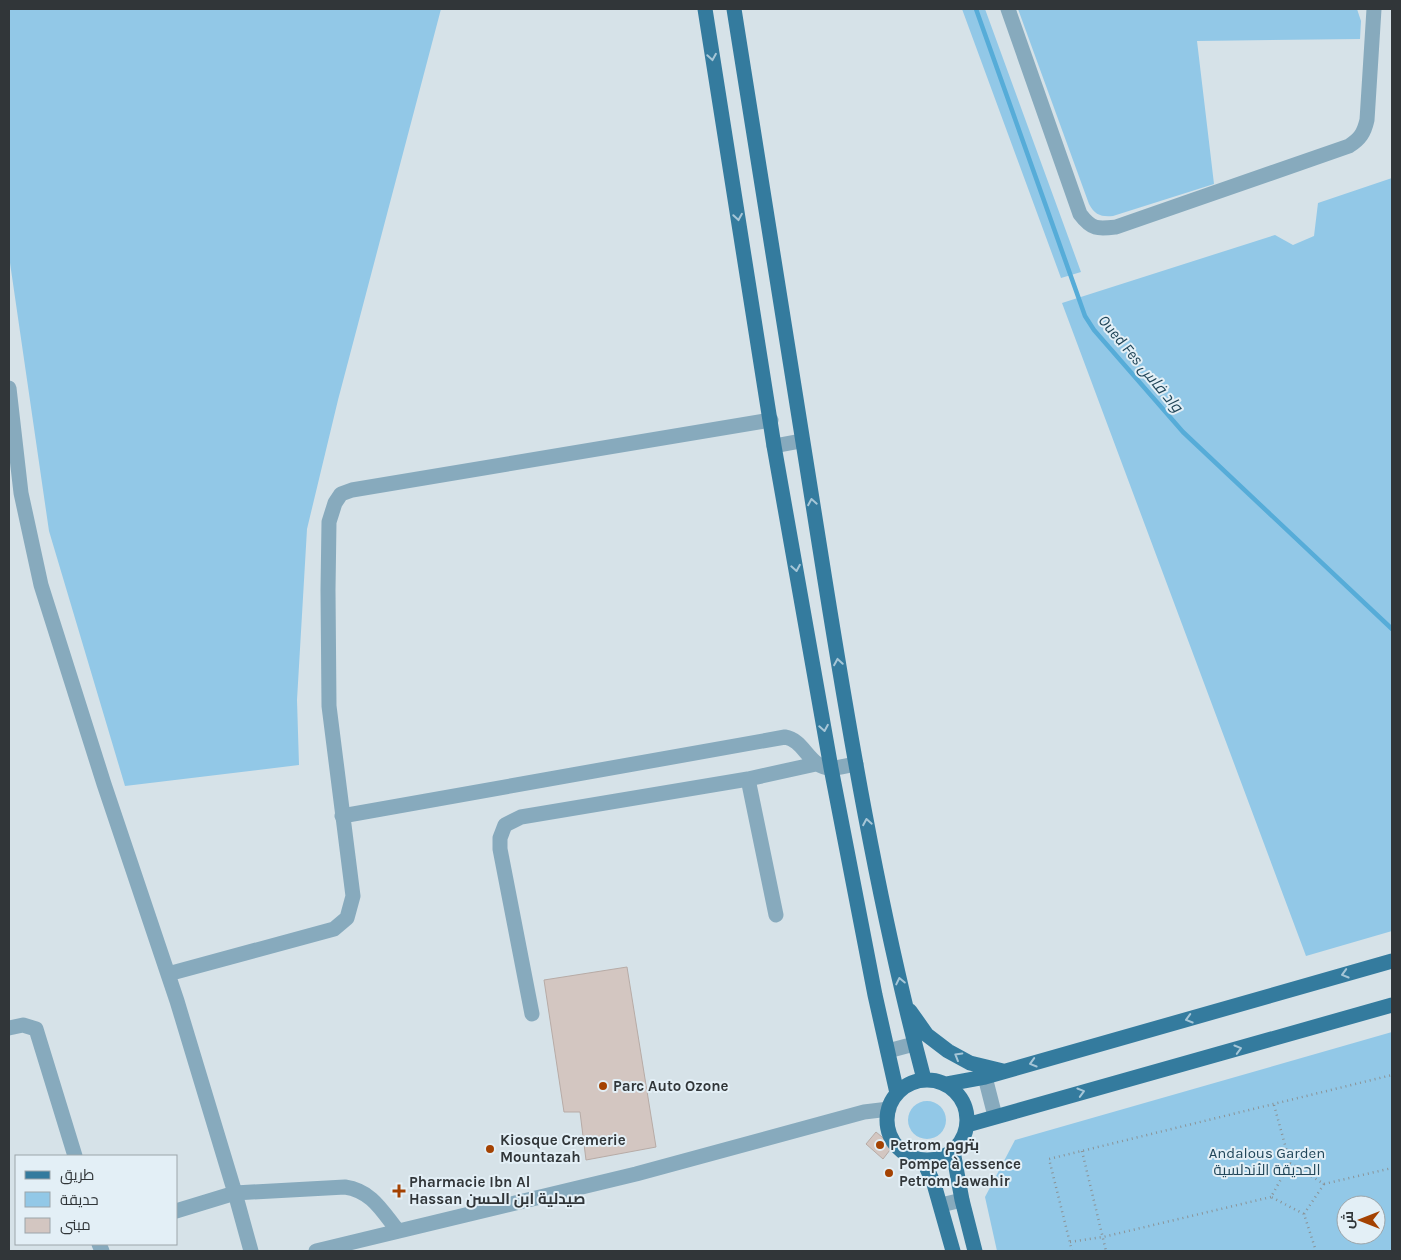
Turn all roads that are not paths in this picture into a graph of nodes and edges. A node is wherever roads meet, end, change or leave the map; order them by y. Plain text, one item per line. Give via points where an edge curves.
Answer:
1 (705, 9) edge
2 (734, 9) edge
3 (1008, 9) edge
4 (1374, 9) edge
5 (790, 372) junction
6 (764, 381) junction
7 (9, 388) edge
8 (770, 420) junction
9 (801, 441) junction
10 (774, 446) junction
11 (856, 764) junction
12 (824, 766) junction
13 (748, 779) junction
14 (342, 816) junction
15 (776, 914) dead end
16 (1392, 961) edge
17 (168, 974) junction
18 (905, 1003) junction
19 (1392, 1005) edge
20 (532, 1014) dead end
21 (9, 1028) edge
22 (914, 1044) junction
23 (888, 1051) junction
24 (1004, 1072) junction
25 (985, 1077) junction
26 (924, 1079) junction
27 (947, 1084) junction
28 (897, 1093) junction
29 (888, 1109) junction
30 (995, 1116) junction
31 (967, 1125) junction
32 (953, 1151) junction
33 (75, 1155) edge
34 (923, 1160) junction
35 (236, 1193) junction
36 (962, 1200) junction
37 (941, 1205) junction
38 (178, 1210) edge
39 (398, 1231) junction
40 (250, 1251) edge
41 (316, 1251) edge
42 (953, 1251) edge
43 (975, 1251) edge

1 -> 6 main road
2 - 5 main road
3 - 4 street via 1080,214 1088,225 1100,229 1116,227 1349,146 1358,140 1367,120
5 - 6 main road
5 - 9 main road
6 - 8 main road
7 - 17 street via 20,493 41,585
8 - 10 main road
8 - 14 street via 341,494 329,522 328,590 329,706
9 - 10 street
11 -> 9 main road
10 -> 12 main road
11 - 12 street
18 -> 11 main road
12 - 13 street
12 - 14 street via 791,738 785,737
12 - 23 main road
13 - 15 street
13 - 20 street via 520,817 505,825 500,849
14 - 17 street via 354,896 347,918 334,930
16 -> 24 main road
17 - 35 street
18 - 22 main road
24 -> 18 main road via 970,1063 948,1051 927,1035
30 -> 19 main road
21 - 33 street via 23,1025 36,1030
22 - 23 street
22 - 26 main road
23 - 28 main road
24 - 25 main road
25 - 27 main road
25 - 30 street
26 - 27 main road
26 - 28 main road
27 - 31 main road via 964,1102
28 - 29 main road
29 - 34 main road via 891,1138 904,1153
29 - 39 street via 864,1112 636,1174
30 - 31 main road
31 - 32 main road via 965,1135
32 - 34 main road via 934,1160
32 - 36 main road
34 - 37 main road
35 - 38 street
35 - 39 street via 316,1187 358,1189 369,1196
35 - 40 street
36 - 37 street
36 - 43 main road
37 - 42 main road
39 - 41 street

